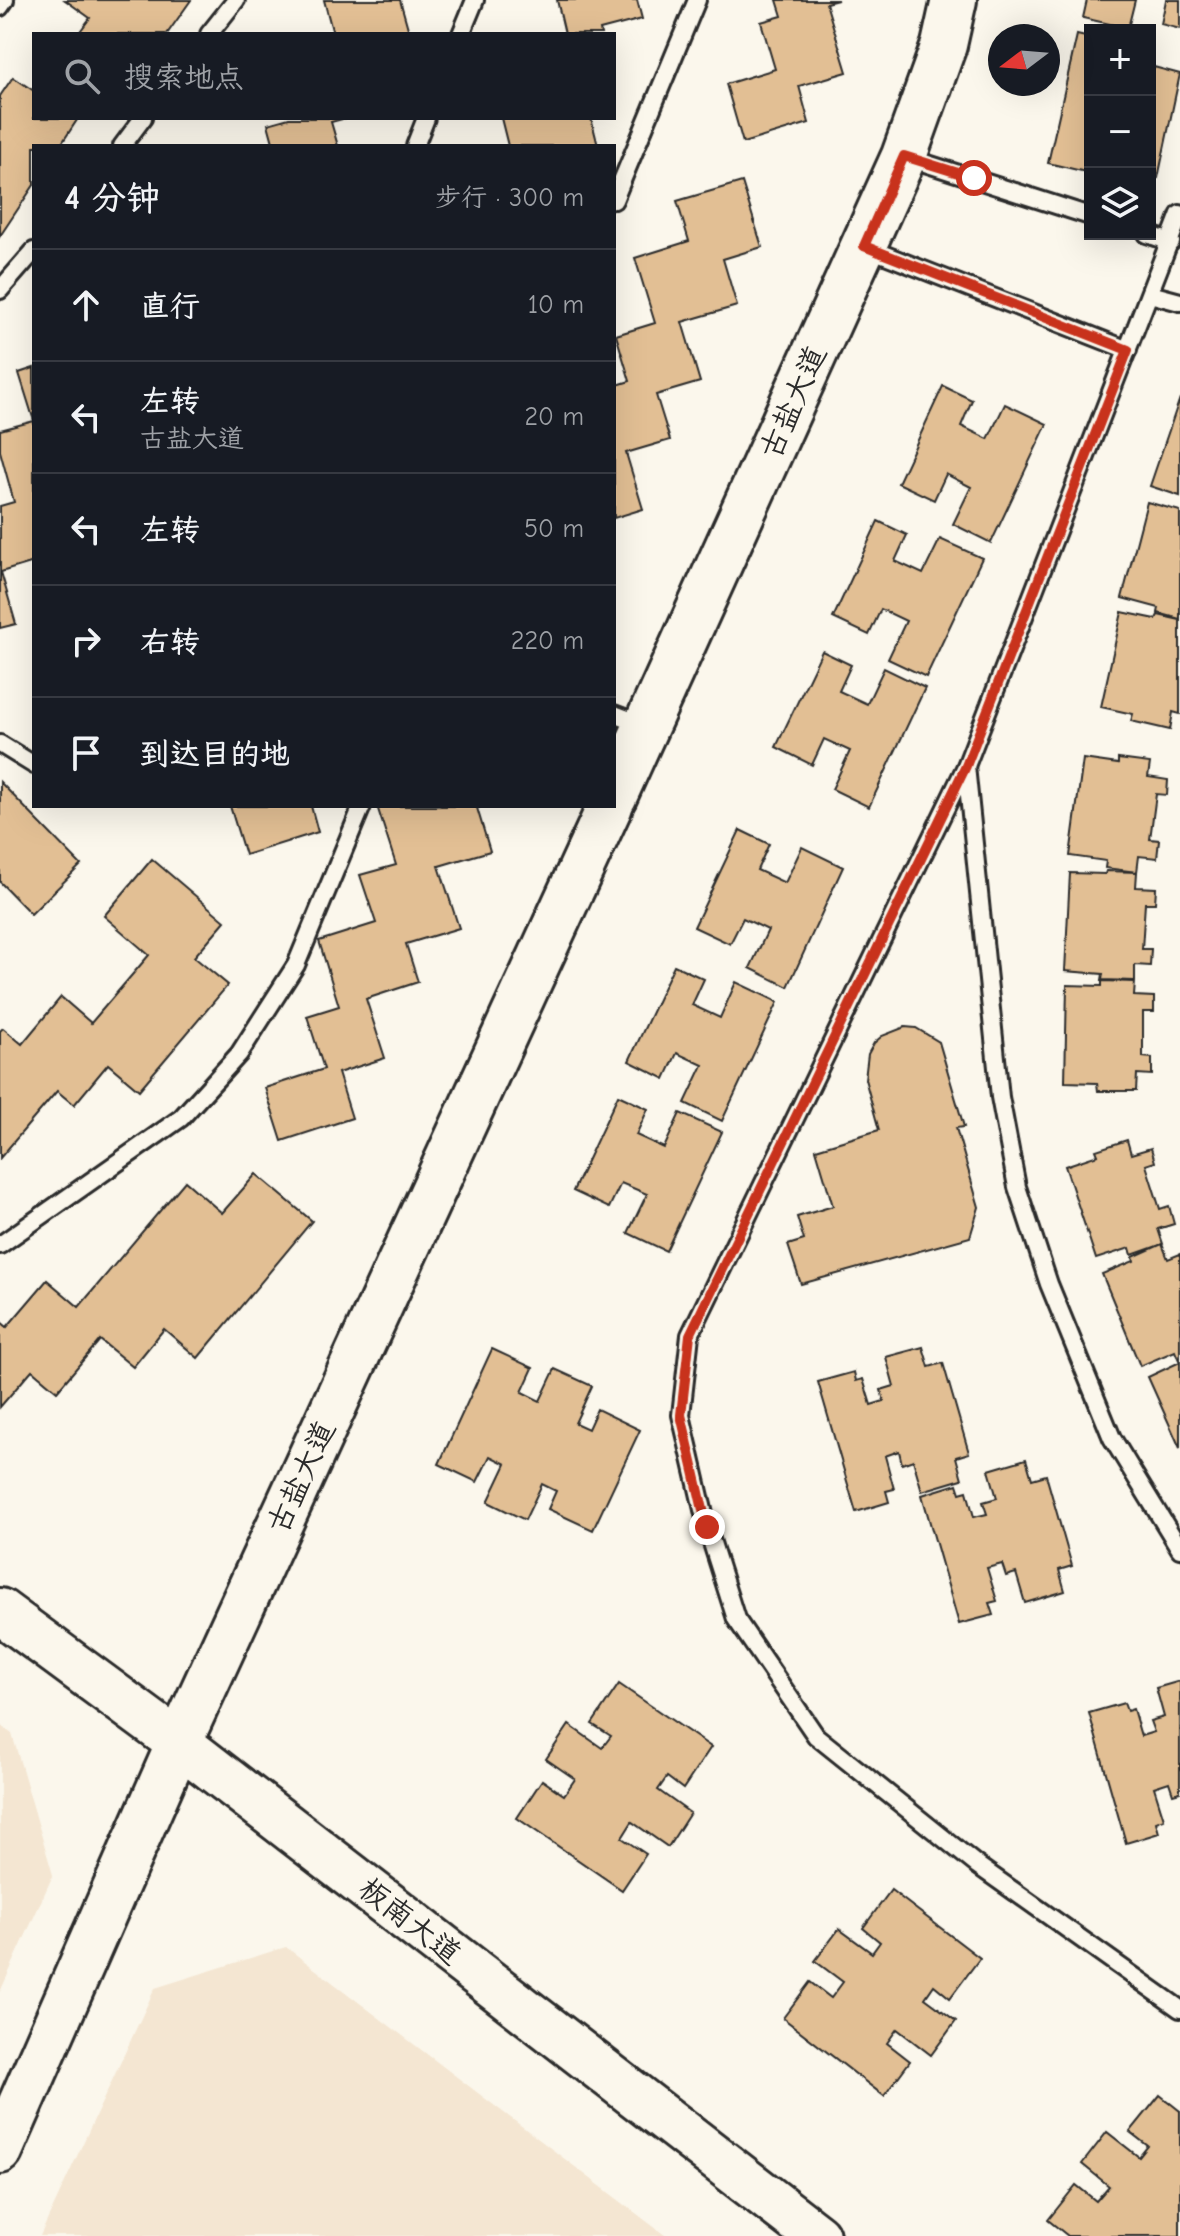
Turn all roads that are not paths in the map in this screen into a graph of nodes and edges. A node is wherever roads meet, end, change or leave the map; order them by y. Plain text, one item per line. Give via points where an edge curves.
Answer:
1 (5, 0) edge
2 (236, 0) edge
3 (475, 0) edge
4 (697, 0) edge
5 (954, 0) edge
6 (0, 7) edge
7 (211, 32) edge
8 (462, 32) edge
9 (142, 120) edge
10 (425, 120) edge
11 (124, 144) edge
12 (416, 144) edge
13 (904, 156) junction
14 (616, 195) edge
15 (1084, 214) edge
16 (1180, 214) edge
17 (1156, 237) edge
18 (1171, 242) junction
19 (864, 246) junction
20 (32, 253) edge
21 (0, 290) edge
22 (1150, 294) junction
23 (1180, 302) edge
24 (1128, 350) junction
25 (630, 720) edge
26 (0, 744) edge
27 (32, 764) edge
28 (966, 766) junction
29 (616, 787) edge
30 (361, 808) edge
31 (609, 808) edge
32 (0, 1245) edge
33 (1180, 1549) edge
34 (0, 1611) edge
35 (179, 1743) junction
36 (1180, 2009) edge
37 (0, 2151) edge
38 (817, 2236) edge

1 - 6 lane
2 - 7 lane
3 - 8 lane
4 - 14 lane
5 - 13 street, 古盐大道 via 944,45
9 - 11 lane
10 - 12 lane
13 - 15 lane
13 - 19 street, 古盐大道
16 - 18 lane
17 - 18 lane
18 - 22 lane
19 - 24 lane
19 - 25 street, 古盐大道
20 - 21 lane
22 - 23 lane
22 - 24 lane
24 - 28 lane
25 - 29 street, 古盐大道
26 - 27 lane
28 - 33 lane via 1000,1097 1017,1187 1049,1284 1112,1438
28 - 36 lane via 690,1335 681,1415 707,1527 736,1619 816,1736 977,1865
30 - 32 lane via 296,965 239,1054 181,1118
31 - 35 street, 古盐大道
34 - 35 street, 板南大道
35 - 37 street, 古盐大道
35 - 38 street, 板南大道

